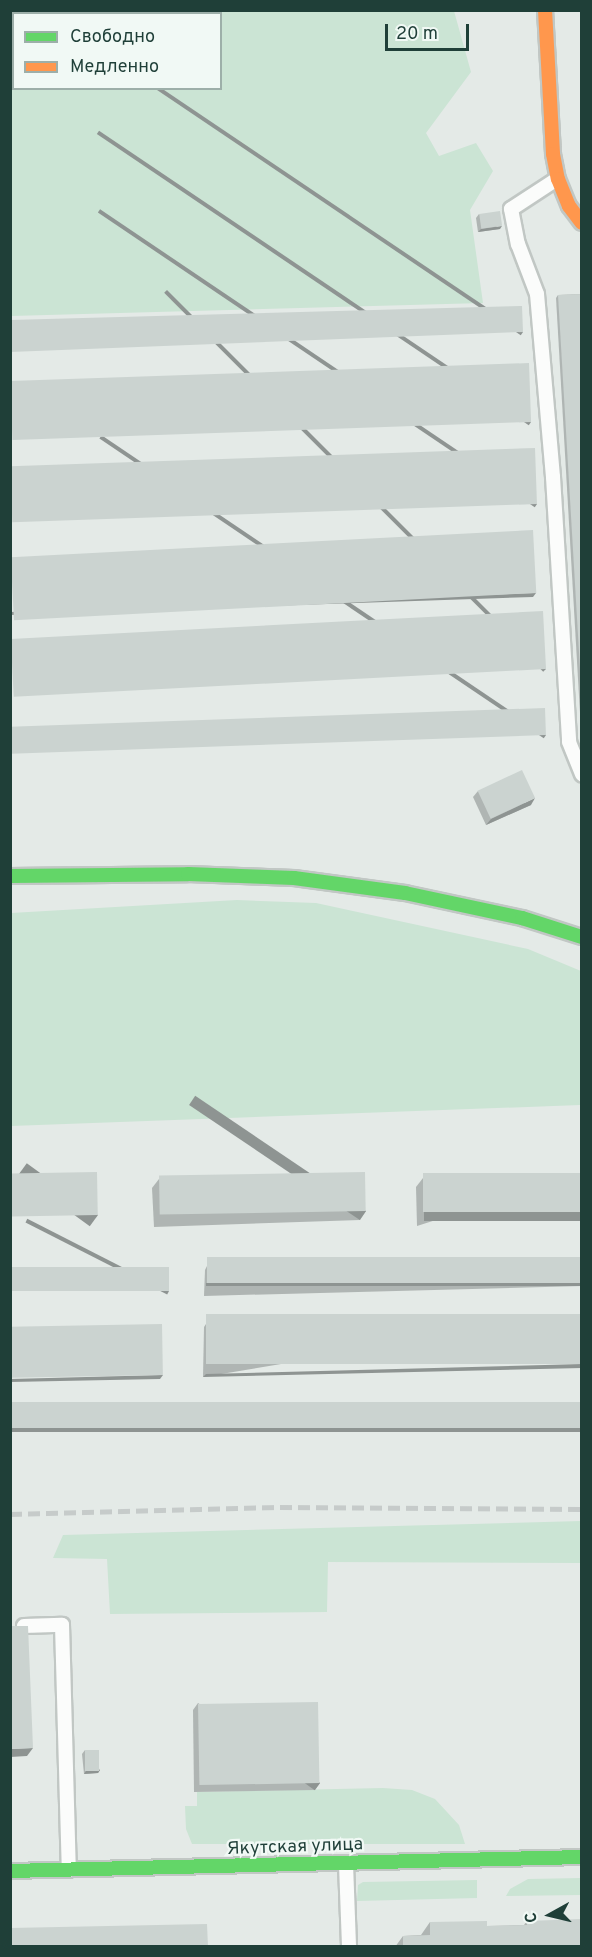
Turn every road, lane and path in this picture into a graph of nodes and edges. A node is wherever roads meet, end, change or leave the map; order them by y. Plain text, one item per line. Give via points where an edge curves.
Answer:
1 (545, 10) edge
2 (558, 179) junction
3 (582, 223) edge
4 (582, 774) edge
5 (10, 876) edge
6 (582, 937) edge
7 (24, 1626) edge
8 (582, 1857) edge
9 (346, 1864) junction
10 (69, 1870) junction
11 (10, 1872) edge
12 (349, 1947) edge

1 - 2 street via 553,154
2 - 3 street via 569,206
2 - 4 lane via 512,209 518,244 537,294 569,742
5 - 6 street via 188,874 294,878 417,896 522,918
7 - 10 lane via 62,1625
8 - 9 street, Якутская улица
9 - 10 street, Якутская улица
9 - 12 lane
10 - 11 street, Якутская улица

